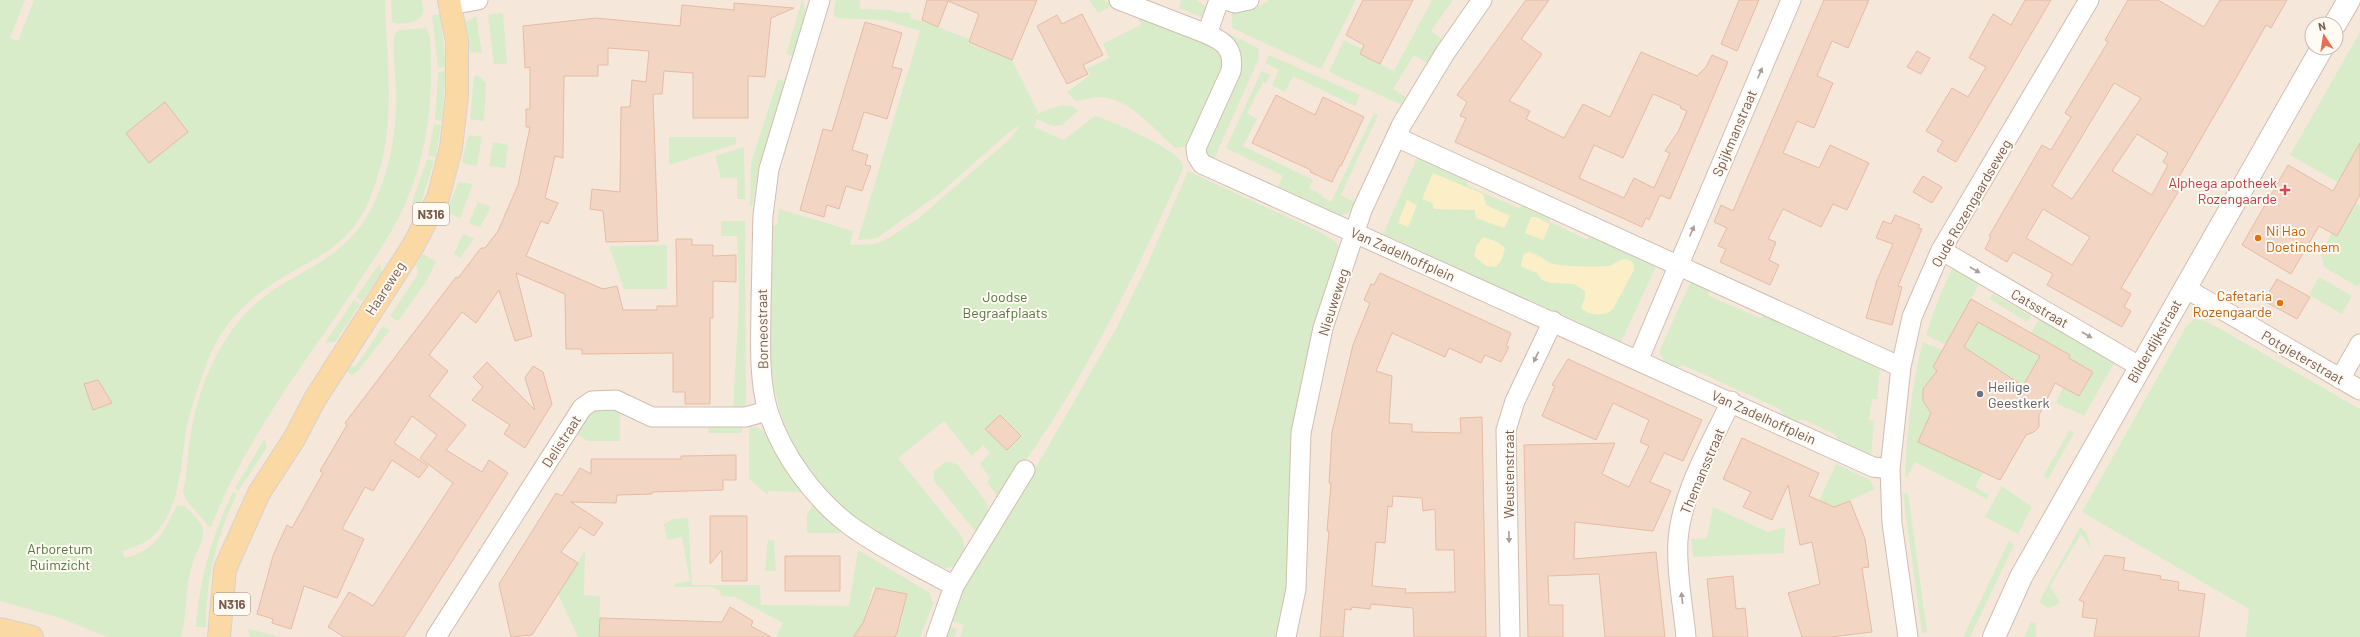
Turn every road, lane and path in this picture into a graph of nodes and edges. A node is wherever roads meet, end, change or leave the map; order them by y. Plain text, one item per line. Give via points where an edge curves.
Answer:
1 (478, 0) edge
2 (820, 0) edge
3 (1119, 0) edge
4 (1220, 0) edge
5 (1226, 0) edge
6 (1249, 0) edge
7 (1482, 0) edge
8 (1791, 0) edge
9 (2089, 0) edge
10 (2349, 0) edge
11 (450, 2) edge
12 (2340, 16) edge
13 (1207, 34) junction
14 (2317, 56) edge
15 (1396, 137) junction
16 (1355, 233) junction
17 (1942, 250) junction
18 (1677, 267) junction
19 (2184, 288) junction
20 (1553, 322) junction
21 (2360, 344) edge
22 (1638, 361) junction
23 (2139, 366) junction
24 (1901, 368) junction
25 (2340, 379) junction
26 (2360, 390) edge
27 (1731, 401) junction
28 (768, 411) junction
29 (1890, 469) junction
30 (1025, 470) dead end
31 (954, 586) junction
32 (0, 629) edge
33 (221, 635) edge
34 (32, 637) edge
35 (436, 637) edge
36 (936, 637) edge
37 (1286, 637) edge
38 (1510, 637) edge
39 (1686, 637) edge
40 (1908, 637) edge
41 (1994, 637) edge

1 - 11 street
2 - 28 street, Borneostraat via 769,169 765,193 760,350
3 - 13 street, Van Zadelhoffplein
4 - 13 street
5 - 6 street via 1235,3
7 - 15 street, Nieuweweg via 1445,53
18 -> 8 street, Spijkmanstraat
9 - 17 street, Oude Rozengaardseweg
10 - 12 street
11 - 33 main road, Haareweg / N316 via 456,42 457,95 451,148 438,198 413,246 315,399 294,439 259,493 233,552 236,570
13 - 16 street, Van Zadelhoffplein via 1223,40 1228,47 1232,63 1196,148 1196,156 1202,164
14 - 19 street, Bilderdijkstraat
15 - 16 street, Nieuweweg via 1362,210
15 - 18 street
16 - 20 street, Van Zadelhoffplein
16 - 37 street, Nieuweweg via 1323,328 1301,433 1296,588
17 -> 23 street, Catsstraat
17 - 24 street, Oude Rozengaardseweg via 1912,317
18 - 22 street
18 - 24 street
19 - 23 street, Bilderdijkstraat
19 - 25 street, Potgieterstraat
20 - 22 street, Van Zadelhoffplein
20 -> 38 street, Weustenstraat via 1516,401 1506,430
21 - 25 street
22 - 27 street, Van Zadelhoffplein
23 - 41 street, Bilderdijkstraat via 2020,577
24 - 29 street, Oude Rozengaardseweg
25 - 26 street, Potgieterstraat
27 - 29 street, Van Zadelhoffplein via 1873,467
39 -> 27 street, Themansstraat via 1678,556 1680,524 1688,495
28 - 31 street, Borneostraat via 794,462 816,493 834,511 879,544
28 - 35 street, Delistraat via 745,417 652,417 616,400 592,401 587,404 582,408
29 - 40 street, Oude Rozengaardseweg via 1892,523
30 - 31 street
31 - 36 street
32 - 34 main road

